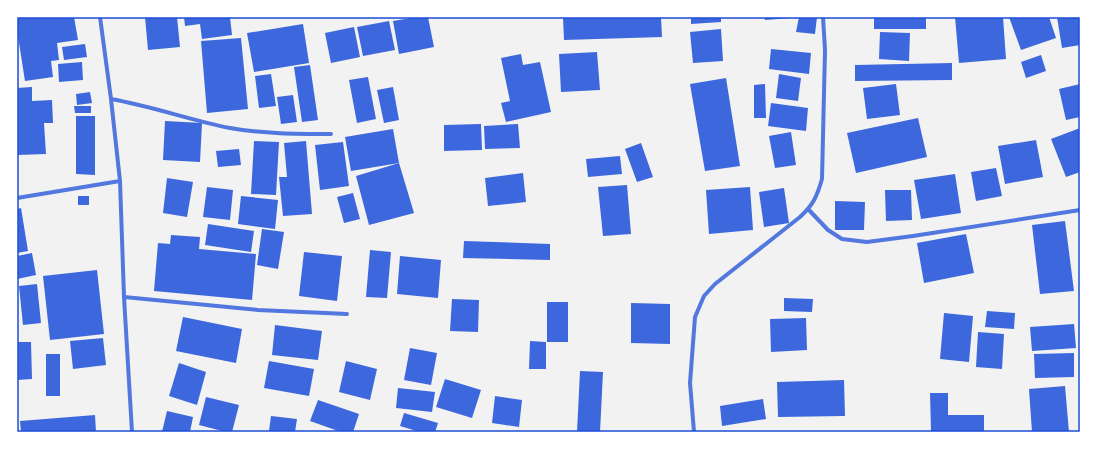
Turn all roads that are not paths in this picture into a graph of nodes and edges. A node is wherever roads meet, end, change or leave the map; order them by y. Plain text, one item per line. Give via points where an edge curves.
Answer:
1 (100, 17) edge
2 (823, 17) edge
3 (111, 98) junction
4 (331, 134) dead end
5 (120, 181) junction
6 (17, 198) edge
7 (808, 209) junction
8 (1080, 210) edge
9 (124, 297) junction
10 (347, 314) dead end
11 (132, 432) edge
12 (694, 432) edge

1 - 3 street
2 - 7 street via 825,50 822,179 817,197
3 - 4 street via 230,128 282,134
3 - 5 street
5 - 6 street
5 - 9 street
7 - 8 street via 828,230 842,239 867,242
7 - 12 street via 715,284 704,296 695,317 690,383
9 - 10 street via 258,310
9 - 11 street

